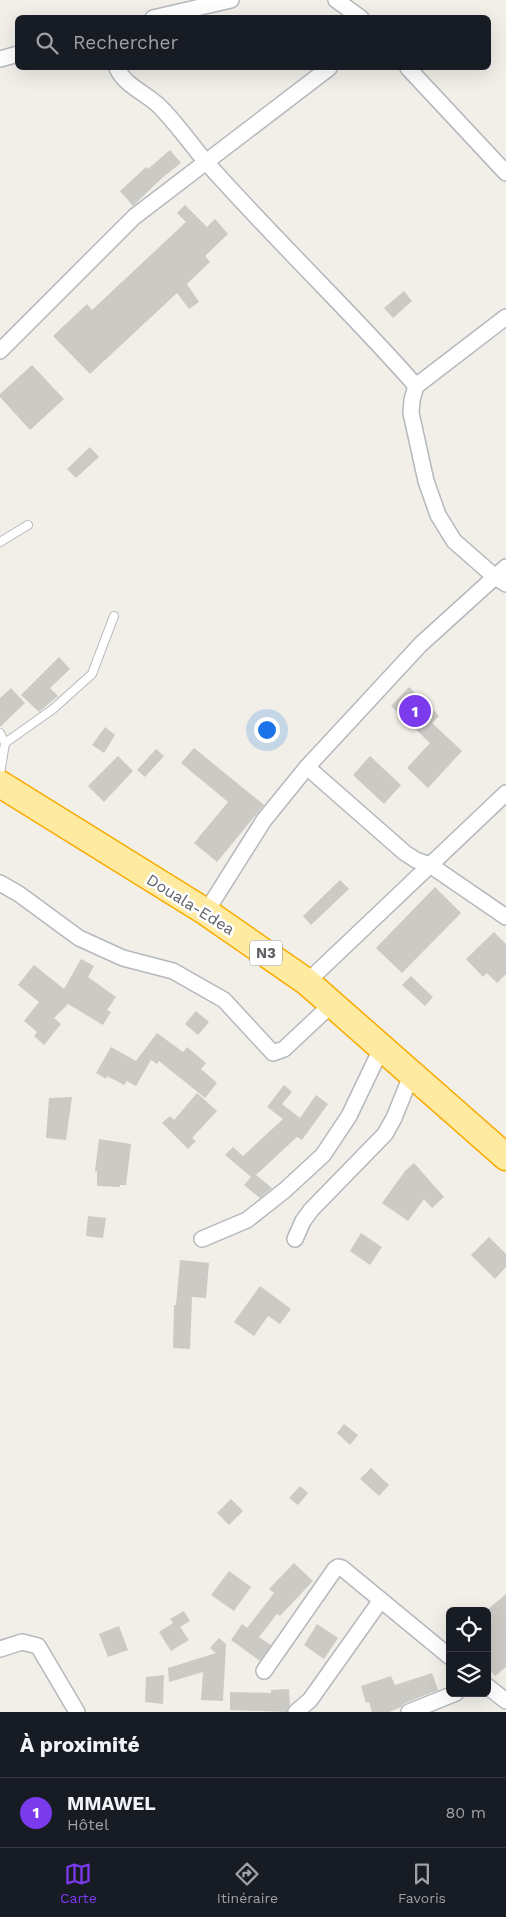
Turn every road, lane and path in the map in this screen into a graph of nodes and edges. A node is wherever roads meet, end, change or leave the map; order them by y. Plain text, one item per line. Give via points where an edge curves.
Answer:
1 (231, 0) edge
2 (336, 0) edge
3 (166, 15) edge
4 (357, 15) edge
5 (15, 55) edge
6 (0, 59) edge
7 (118, 70) edge
8 (326, 70) edge
9 (410, 70) edge
10 (206, 161) junction
11 (506, 173) edge
12 (506, 317) edge
13 (0, 351) edge
14 (416, 386) junction
15 (28, 526) dead end
16 (0, 542) edge
17 (502, 576) edge
18 (114, 616) dead end
19 (0, 733) edge
20 (5, 743) junction
21 (307, 767) junction
22 (0, 774) edge
23 (0, 784) edge
24 (506, 794) edge
25 (430, 865) junction
26 (0, 883) edge
27 (206, 912) junction
28 (506, 917) edge
29 (307, 982) junction
30 (332, 1004) junction
31 (382, 1046) junction
32 (412, 1073) junction
33 (506, 1157) edge
34 (202, 1239) dead end
35 (295, 1240) dead end
36 (381, 1600) junction
37 (0, 1649) edge
38 (446, 1654) edge
39 (264, 1671) dead end
40 (491, 1689) edge
41 (446, 1697) edge
42 (506, 1701) edge
43 (77, 1712) edge
44 (296, 1712) edge
45 (409, 1712) edge

1 - 3 street
2 - 4 street
5 - 6 street
7 - 10 street via 163,109
8 - 10 street
9 - 11 street
10 - 13 street via 134,217
10 - 14 street
12 - 14 street
14 - 17 street via 411,413 426,481 438,515 454,541
15 - 16 lane
17 - 21 street via 421,644
18 - 20 lane via 92,674 52,709
19 - 20 lane
20 - 22 lane
21 - 25 street via 405,853
21 - 27 street via 264,820
23 - 27 highway, Douala-Edea / N3
24 - 25 street
25 - 28 street
25 - 29 street
26 - 30 street via 79,938 123,958 173,971 224,1000 273,1054 284,1049
27 - 29 highway, Douala-Edea / N3
29 - 30 highway, Douala-Edea / N3
30 - 31 highway, Douala-Edea / N3
31 - 32 highway, Douala-Edea / N3
31 - 34 street via 349,1116 323,1155 247,1220
32 - 33 highway, Douala-Edea / N3
32 - 35 street via 386,1134 311,1210
36 - 38 street
36 - 39 street via 338,1566
36 - 44 street via 310,1700
37 - 43 street via 22,1642 38,1646
40 - 42 street
41 - 45 street

